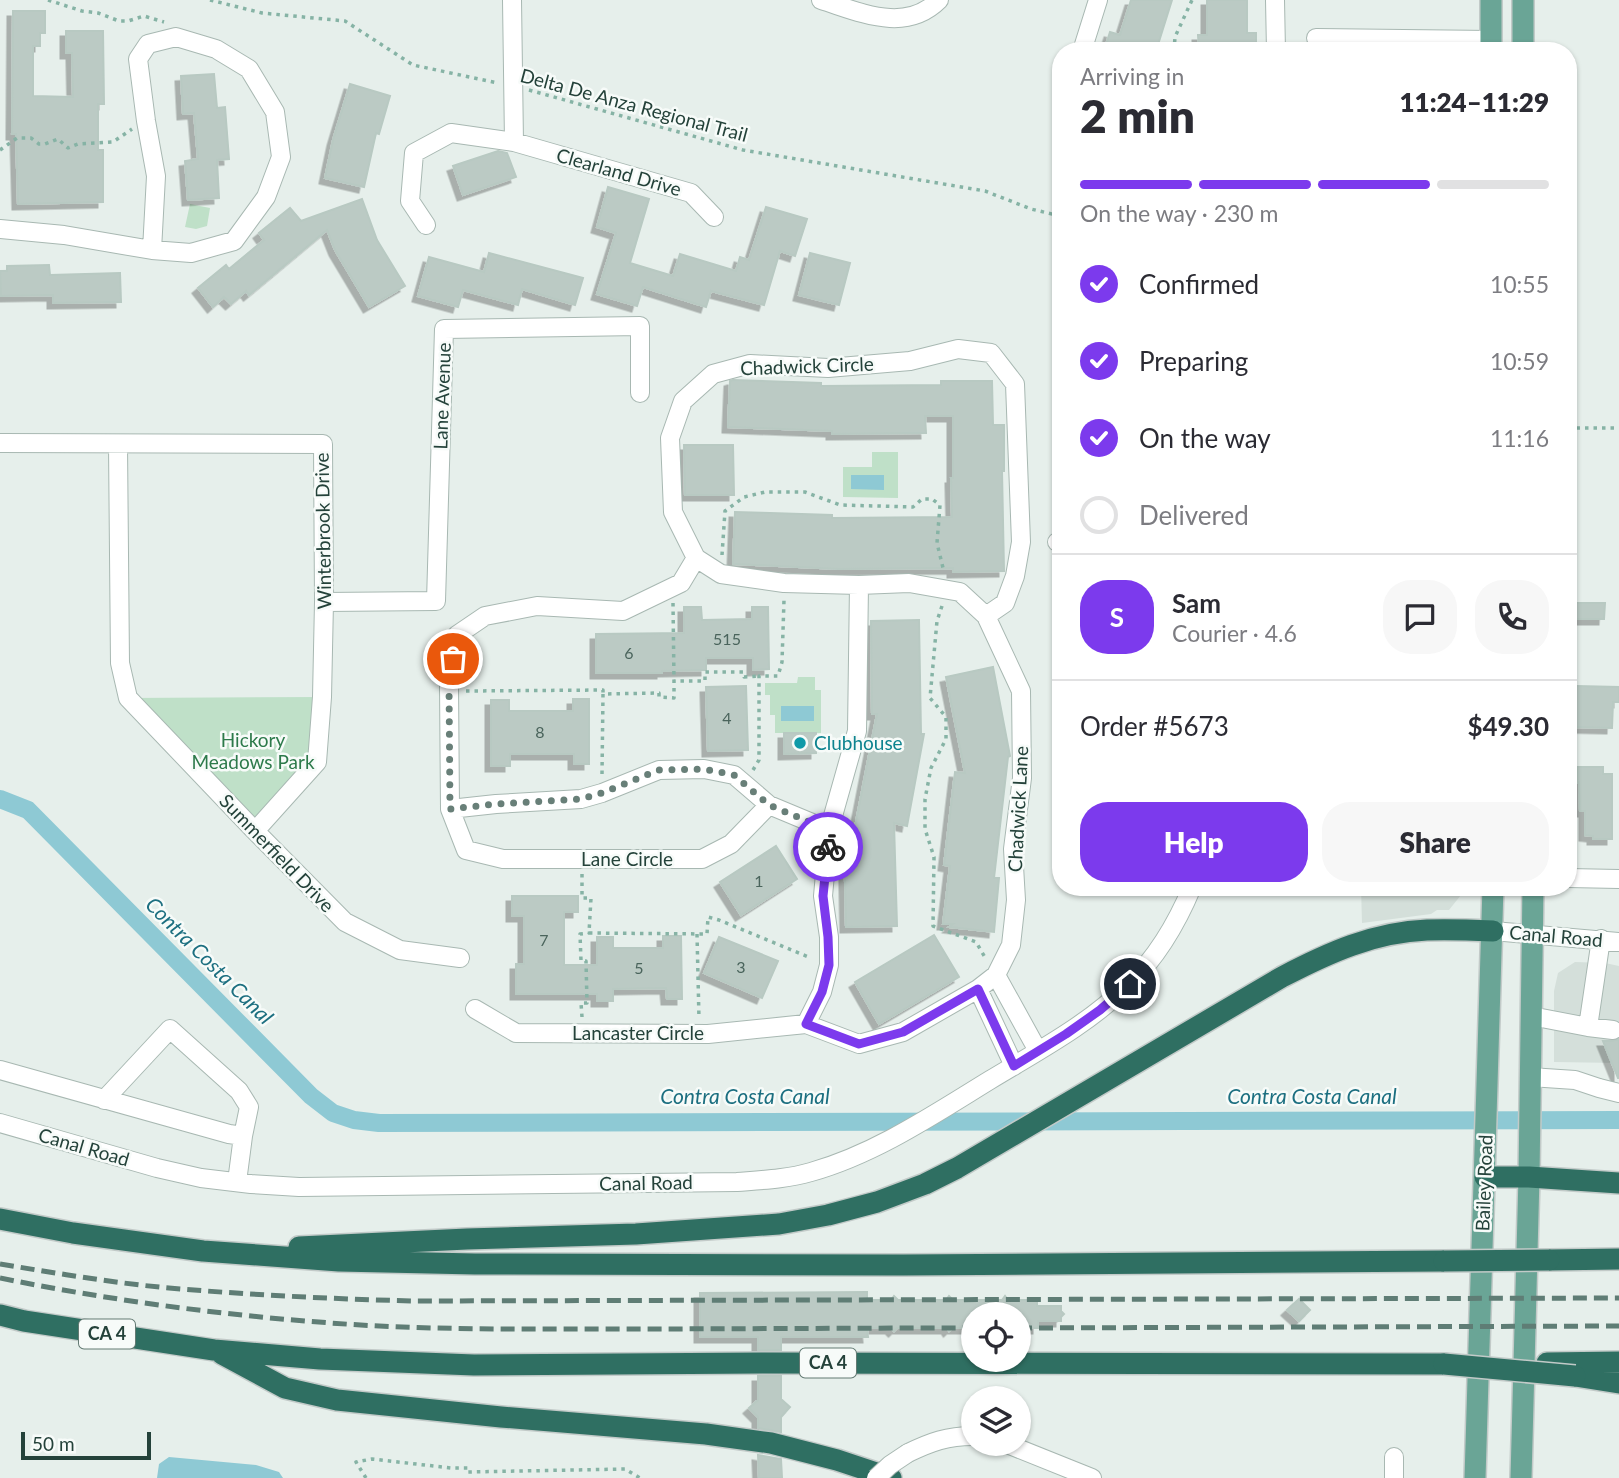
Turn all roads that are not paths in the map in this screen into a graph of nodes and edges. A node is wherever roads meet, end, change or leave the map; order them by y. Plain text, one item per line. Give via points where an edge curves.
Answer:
1 (512, 0) edge
2 (821, 0) edge
3 (939, 0) edge
4 (1098, 0) edge
5 (1275, 0) edge
6 (1491, 0) edge
7 (1522, 0) edge
8 (1316, 38) dead end
9 (1085, 42) edge
10 (1276, 42) edge
11 (1404, 42) edge
12 (1491, 42) edge
13 (1523, 42) edge
14 (514, 142) junction
15 (714, 217) dead end
16 (426, 225) dead end
17 (0, 229) edge
18 (152, 250) junction
19 (640, 393) dead end
20 (0, 443) edge
21 (118, 444) junction
22 (696, 558) junction
23 (859, 585) junction
24 (324, 602) junction
25 (986, 616) junction
26 (769, 805) junction
27 (450, 809) junction
28 (829, 830) junction
29 (255, 831) junction
30 (1577, 878) edge
31 (1619, 879) edge
32 (1188, 896) edge
33 (1493, 896) edge
34 (1533, 896) edge
35 (1493, 930) junction
36 (1533, 935) junction
37 (1610, 941) edge
38 (460, 958) dead end
39 (996, 975) junction
40 (978, 989) junction
41 (475, 1009) dead end
42 (1531, 1016) junction
43 (806, 1024) junction
44 (1588, 1027) junction
45 (1613, 1030) dead end
46 (1038, 1051) junction
47 (1014, 1066) junction
48 (0, 1070) edge
49 (1530, 1085) junction
50 (1619, 1093) edge
51 (104, 1100) junction
52 (0, 1123) edge
53 (243, 1136) junction
54 (1485, 1177) junction
55 (1529, 1177) junction
56 (237, 1182) junction
57 (1619, 1183) edge
58 (0, 1219) edge
59 (203, 1251) junction
60 (1619, 1259) edge
61 (0, 1315) edge
62 (214, 1350) junction
63 (1619, 1362) edge
64 (1444, 1364) junction
65 (1619, 1383) edge
66 (961, 1436) edge
67 (1031, 1454) edge
68 (1394, 1457) dead end
69 (876, 1478) edge
70 (891, 1478) edge
71 (1092, 1478) edge
72 (1394, 1478) edge
73 (1475, 1478) edge
74 (1521, 1478) edge

1 - 14 street
2 - 3 street via 880,18 909,18
4 - 9 street
5 - 10 street
6 - 12 main road
7 - 13 main road
8 - 11 street
14 - 15 street, Clearland Drive via 691,193
14 - 16 street, Clearland Drive via 451,133 414,153 410,201
17 - 18 street via 64,234
18 - 18 street via 191,253 234,241 266,197 281,156 275,112 249,69 216,48 176,37 148,44 138,59 156,176
19 - 24 street, Lane Avenue via 640,326 444,329 436,601
20 - 21 street, Winterbrook Drive
21 - 24 street, Winterbrook Drive via 323,444
21 - 29 street, Summerfield Drive via 120,663 128,698
22 - 23 street, Chadwick Lane via 722,574 784,583
22 - 25 street, Chadwick Circle via 673,512 670,438 683,401 713,374 750,364 828,368 910,361 958,349 991,354 1015,384 1021,541 1005,603
22 - 27 street via 681,583 623,611 537,606 485,615 457,635 449,691
23 - 25 street, Chadwick Lane via 909,583 960,592
23 - 28 street via 856,731
24 - 29 street, Winterbrook Drive via 317,762
25 - 39 street, Chadwick Lane via 1021,691 1022,779 1013,849 1016,900 1011,945
26 - 27 street via 734,775 704,769 659,770 581,799
26 - 27 street, Lane Circle via 731,844 702,859 503,859 466,850
26 - 28 street
28 - 43 street via 823,896 829,965
29 - 38 street, Summerfield Drive via 345,922 400,950
30 - 31 street
32 - 46 street, Canal Road via 1158,952 1130,984
33 - 35 main road, Bailey Road
34 - 36 main road
35 - 36 street, Canal Road
35 - 54 main road, Bailey Road
35 - 59 highway via 1395,933 1321,956 925,1184 828,1215 779,1224 636,1234
36 - 37 street, Canal Road
36 - 42 main road
37 - 44 street
39 - 40 street, Chadwick Lane
39 - 46 street
40 - 43 street, Chadwick Lane via 903,1032 859,1044
40 - 47 street
41 - 43 street, Lancaster Circle via 516,1033 700,1034
42 - 44 street
42 - 49 main road
44 - 45 street
46 - 47 street, Canal Road
47 - 56 street, Canal Road via 883,1143 845,1161 776,1179 299,1186
48 - 51 street
49 - 50 street via 1575,1080
49 - 55 main road
51 - 53 street
51 - 53 street via 170,1029 239,1091 248,1107
52 - 56 street, Canal Road via 157,1168
53 - 56 street
54 - 55 highway
54 - 73 main road, Bailey Road
55 - 57 highway
55 - 74 main road
58 - 59 highway
59 - 60 highway, bridge via 475,1264
61 - 62 highway, CA 4
62 - 64 highway, CA 4 via 474,1365
62 - 70 highway via 285,1388 337,1400 771,1443
63 - 64 highway, CA 4, bridge
64 - 65 highway, bridge
66 - 69 street, bridge via 908,1452
67 - 71 street
68 - 72 street

